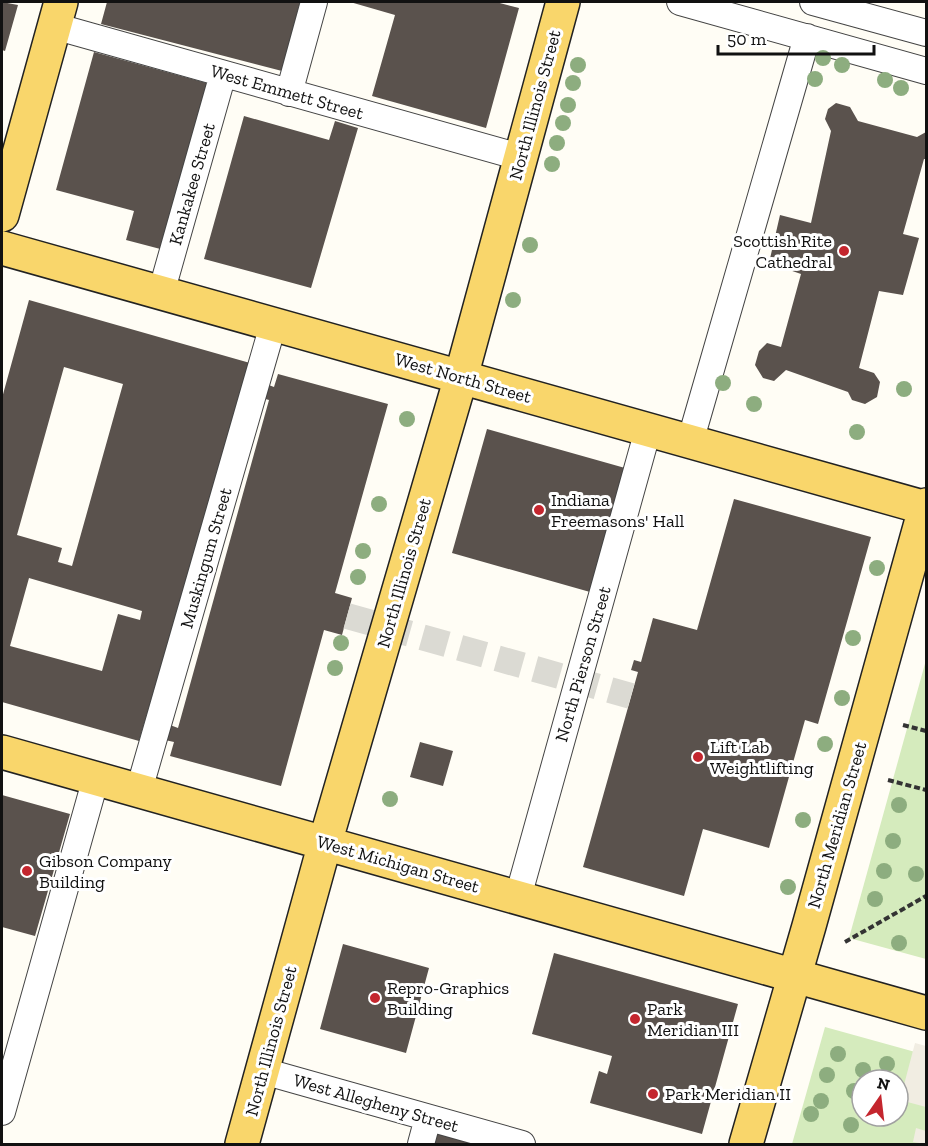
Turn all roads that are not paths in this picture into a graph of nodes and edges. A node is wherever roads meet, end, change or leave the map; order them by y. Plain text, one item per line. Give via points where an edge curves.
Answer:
1 (314, 2) edge
2 (563, 2) edge
3 (680, 2) edge
4 (814, 2) edge
5 (57, 14) edge
6 (927, 33) edge
7 (807, 37) junction
8 (927, 71) edge
9 (223, 74) junction
10 (289, 93) junction
11 (520, 158) junction
12 (2, 215) edge
13 (2, 248) edge
14 (161, 293) junction
15 (273, 325) junction
16 (461, 377) junction
17 (648, 430) junction
18 (690, 442) junction
19 (926, 507) edge
20 (2, 752) edge
21 (96, 778) junction
22 (139, 790) junction
23 (325, 843) junction
24 (518, 897) junction
25 (795, 976) junction
26 (927, 1013) edge
27 (264, 1071) junction
28 (2, 1112) edge
29 (428, 1118) junction
30 (495, 1141) edge
31 (242, 1144) edge
32 (421, 1144) edge
33 (522, 1144) edge
34 (746, 1144) edge

1 - 10 street
2 - 11 main road, North Illinois Street
3 - 7 street
4 - 6 street
5 - 9 street, West Emmett Street
5 - 12 main road
7 - 8 street
7 - 18 street
9 - 10 street, West Emmett Street
9 - 14 street, Kankakee Street
10 - 11 street, West Emmett Street
11 - 16 main road, North Illinois Street
13 - 14 main road, West North Street
14 - 15 main road, West North Street
15 - 16 main road, West North Street
15 - 22 street, Muskingum Street
16 - 17 main road, West North Street
16 - 23 main road, North Illinois Street
17 - 18 main road, West North Street
17 - 24 street, North Pierson Street
18 - 19 main road, West North Street
19 - 25 main road, North Meridian Street
20 - 21 main road, West Michigan Street
21 - 22 main road, West Michigan Street
21 - 28 street
22 - 23 main road, West Michigan Street
23 - 24 main road, West Michigan Street
23 - 27 main road, North Illinois Street
24 - 25 main road, West Michigan Street
25 - 26 main road, West Michigan Street
25 - 34 main road, North Meridian Street
27 - 29 street, West Allegheny Street
27 - 31 main road, North Illinois Street
29 - 30 street, West Allegheny Street
29 - 32 street
30 - 33 street, West Allegheny Street

